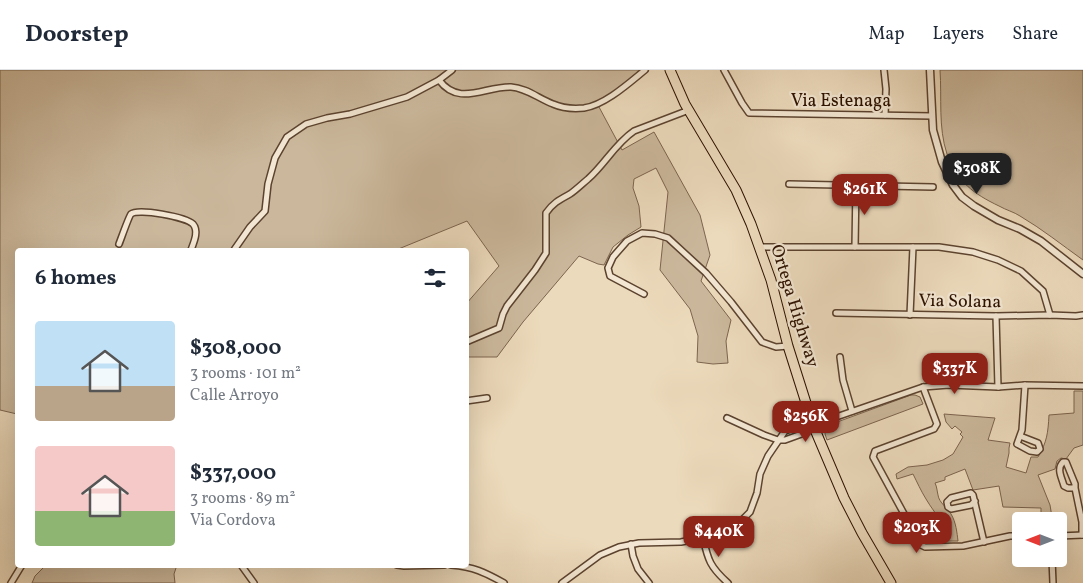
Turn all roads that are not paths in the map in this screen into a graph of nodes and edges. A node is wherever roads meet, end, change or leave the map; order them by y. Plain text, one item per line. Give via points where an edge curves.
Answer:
1 (452, 70) edge
2 (645, 70) edge
3 (670, 70) edge
4 (724, 70) edge
5 (884, 70) edge
6 (930, 70) edge
7 (439, 80) junction
8 (689, 110) junction
9 (885, 115) junction
10 (932, 116) junction
11 (789, 184) dead end
12 (856, 185) junction
13 (932, 187) dead end
14 (119, 244) dead end
15 (760, 247) junction
16 (855, 247) junction
17 (913, 247) junction
18 (192, 248) edge
19 (235, 248) edge
20 (1083, 274) edge
21 (644, 294) dead end
22 (836, 313) dead end
23 (910, 315) junction
24 (1050, 315) junction
25 (1083, 315) edge
26 (996, 316) junction
27 (469, 341) edge
28 (788, 346) junction
29 (840, 357) dead end
30 (1025, 385) junction
31 (1083, 386) edge
32 (923, 387) junction
33 (998, 387) junction
34 (487, 398) dead end
35 (469, 401) edge
36 (852, 411) junction
37 (727, 418) dead end
38 (813, 425) junction
39 (1020, 436) dead end
40 (778, 440) junction
41 (1075, 488) junction
42 (975, 501) junction
43 (1082, 535) edge
44 (1012, 536) edge
45 (1068, 536) edge
46 (703, 538) junction
47 (984, 542) junction
48 (631, 544) junction
49 (469, 567) edge
50 (20, 568) edge
51 (243, 568) edge
52 (1052, 568) edge
53 (11, 583) edge
54 (254, 583) edge
55 (504, 583) edge
56 (562, 583) edge
57 (648, 583) edge
58 (728, 583) edge
59 (891, 583) edge
60 (1053, 583) edge

1 - 7 street
2 - 7 street via 620,90 584,108 555,105 510,87 473,94 454,92
3 - 8 main road, Ortega Highway
4 - 9 street, Via Estenaga via 749,113
5 - 9 street
6 - 10 street
7 - 19 street via 407,97 306,124 287,137 275,158 265,211
8 - 15 main road, Ortega Highway via 736,190
8 - 27 street via 634,131 590,177 549,208 546,213 546,253 507,306 499,328
9 - 10 street, Via Estenaga
10 - 20 street via 932,130 942,162 962,197 998,220 1041,241
11 - 12 street
12 - 13 street
12 - 16 street
14 - 18 street via 130,216 143,212 193,224 196,237
15 - 16 street
15 - 28 main road, Ortega Highway
16 - 17 street
17 - 23 street
17 - 24 street via 973,252 1021,271 1043,291
21 - 28 street via 610,276 608,268 627,241 642,233 660,235 668,238 706,273 762,342 776,347
22 - 23 street, Via Solana
23 - 26 street, Via Solana
24 - 25 street, Via Solana
24 - 26 street, Via Solana
26 - 33 street
28 - 38 main road, Ortega Highway
29 - 36 street
30 - 31 street
30 - 33 street
30 - 39 street
32 - 33 street
32 - 36 street
32 - 47 street via 937,424 934,429 875,451 873,457 921,545 964,546
34 - 35 street
36 - 38 street
37 - 40 street
38 - 40 street via 807,432
38 - 40 street via 804,424 785,431
38 - 59 main road, Ortega Highway via 844,498
40 - 46 street via 760,474 750,512 733,528
41 - 41 street via 1066,462 1062,462 1059,469 1064,486
41 - 43 street
42 - 42 street via 971,493 947,502 951,509
42 - 47 street
43 - 45 street
44 - 47 street
46 - 48 street
46 - 58 street via 714,570
48 - 56 street via 600,555
48 - 57 street via 638,569
49 - 55 street
50 - 53 street
51 - 54 street
52 - 60 street

